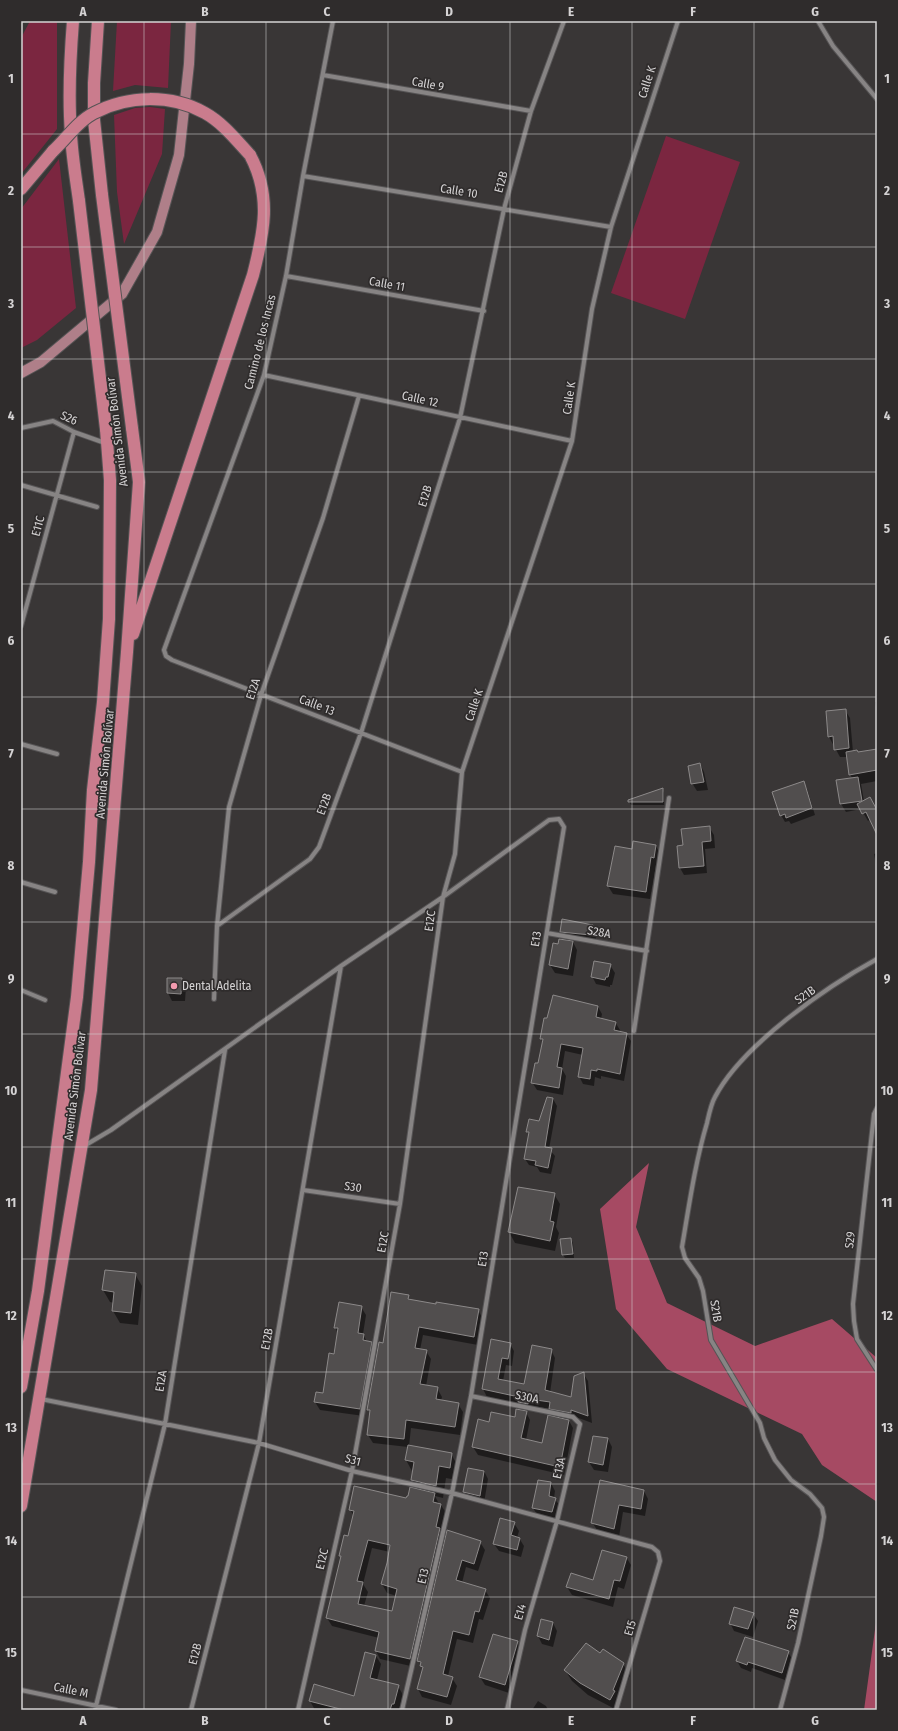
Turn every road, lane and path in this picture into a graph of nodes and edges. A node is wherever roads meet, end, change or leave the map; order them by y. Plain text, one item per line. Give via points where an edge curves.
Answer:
1 (73, 21) edge
2 (98, 21) edge
3 (191, 21) edge
4 (333, 21) edge
5 (564, 21) edge
6 (678, 21) edge
7 (818, 21) edge
8 (323, 75) junction
9 (877, 99) edge
10 (531, 111) junction
11 (303, 176) junction
12 (21, 189) edge
13 (504, 209) junction
14 (611, 227) junction
15 (286, 276) junction
16 (484, 311) junction
17 (21, 374) edge
18 (264, 375) junction
19 (359, 396) junction
20 (460, 418) junction
21 (21, 428) edge
22 (74, 432) junction
23 (572, 442) junction
24 (107, 444) junction
25 (21, 485) edge
26 (57, 496) junction
27 (97, 507) dead end
28 (21, 626) edge
29 (128, 652) junction
30 (166, 656) joint
31 (261, 695) junction
32 (361, 733) junction
33 (21, 744) edge
34 (57, 754) dead end
35 (462, 772) junction
36 (669, 798) dead end
37 (21, 882) edge
38 (55, 892) dead end
39 (443, 897) junction
40 (217, 926) junction
41 (547, 933) junction
42 (647, 951) junction
43 (877, 959) edge
44 (341, 966) junction
45 (21, 990) edge
46 (214, 999) dead end
47 (44, 1000) dead end
48 (634, 1032) dead end
49 (225, 1050) junction
50 (877, 1108) edge
51 (81, 1148) junction
52 (304, 1190) junction
53 (400, 1204) junction
54 (877, 1370) edge
55 (21, 1386) edge
56 (471, 1396) junction
57 (40, 1399) junction
58 (578, 1420) joint
59 (165, 1424) junction
60 (259, 1443) junction
61 (352, 1471) junction
62 (452, 1493) junction
63 (21, 1506) edge
64 (557, 1521) junction
65 (658, 1552) joint
66 (21, 1690) edge
67 (96, 1708) edge
68 (116, 1710) edge
69 (191, 1710) edge
70 (298, 1710) edge
71 (402, 1710) edge
72 (507, 1710) edge
73 (616, 1710) edge
74 (780, 1710) edge

1 - 24 highway, Avenida Simón Bolívar, bridge via 70,122
2 - 29 highway, Avenida Simón Bolívar, bridge via 94,120 139,482
3 - 17 main road via 179,156 157,232 122,294 52,353
4 - 8 street, Camino de los Incas
5 - 10 street, E12B
6 - 14 street, Calle K
7 - 9 street via 834,46
8 - 10 street, Calle 9
8 - 11 street, Camino de los Incas
10 - 13 street, E12B
11 - 13 street, Calle 10
11 - 15 street, Camino de los Incas
12 - 29 highway, bridge via 53,151 92,114 124,102 152,98 173,101 206,113 234,137 250,155 258,170 265,201 261,246
13 - 14 street, Calle 10
13 - 16 street, E12B
14 - 23 street, Calle K via 592,309
15 - 16 street, Calle 11
15 - 18 street, Camino de los Incas
16 - 20 street, E12B
18 - 19 street, Calle 12
18 - 30 street, Camino de los Incas via 164,650
19 - 20 street, Calle 12
19 - 31 street, E12A via 323,518
20 - 23 street, Calle 12
20 - 32 street, E12B
21 - 22 street, S26 via 52,421
22 - 24 street, S26
22 - 26 street, E11C
23 - 35 street, Calle K
24 - 55 highway, Avenida Simón Bolívar via 110,480 109,619 77,996 38,1291
25 - 26 street
26 - 27 street
26 - 28 street, E11C
29 - 51 highway, Avenida Simón Bolívar via 91,1090
30 - 31 street, Calle 13
31 - 32 street, Calle 13
31 - 40 street, E12A via 229,806
32 - 35 street, Calle 13
32 - 40 street, E12B via 319,847 310,859
33 - 34 street
35 - 39 street, E12C via 454,854
36 - 42 street
37 - 38 street
39 - 41 street, E13 via 549,820 558,819 564,826
39 - 44 street
39 - 53 street, E12C
40 - 46 street, E12A
41 - 42 street, S28A
41 - 56 street, E13
42 - 48 street
43 - 74 street, S21B via 802,1008 749,1052 729,1074 714,1098 701,1142 682,1247 685,1258 699,1278 711,1340 760,1423 775,1460 791,1480 810,1494 822,1508 824,1517 798,1643
44 - 49 street
44 - 52 street, E12B
45 - 47 street
49 - 51 street
49 - 59 street, E12A
50 - 54 street, S29 via 874,1114 853,1304 857,1339
51 - 57 highway, Avenida Simón Bolívar
52 - 53 street, S30
52 - 60 street, E12B
53 - 61 street, E12C
56 - 58 street, S30A
56 - 62 street, E13
57 - 59 street, S31
57 - 63 highway, Avenida Simón Bolívar
58 - 64 street, E13A via 580,1424
59 - 60 street, S31
59 - 67 street, E12A
60 - 61 street, S31
60 - 69 street, E12B
61 - 62 street, S31
61 - 70 street, E12C
62 - 64 street, S31
62 - 71 street, E13
64 - 65 street, S31 via 652,1547
64 - 72 street, E14 via 525,1630
65 - 73 street, E15 via 660,1561
66 - 67 street, Calle M
67 - 68 street, Calle M

